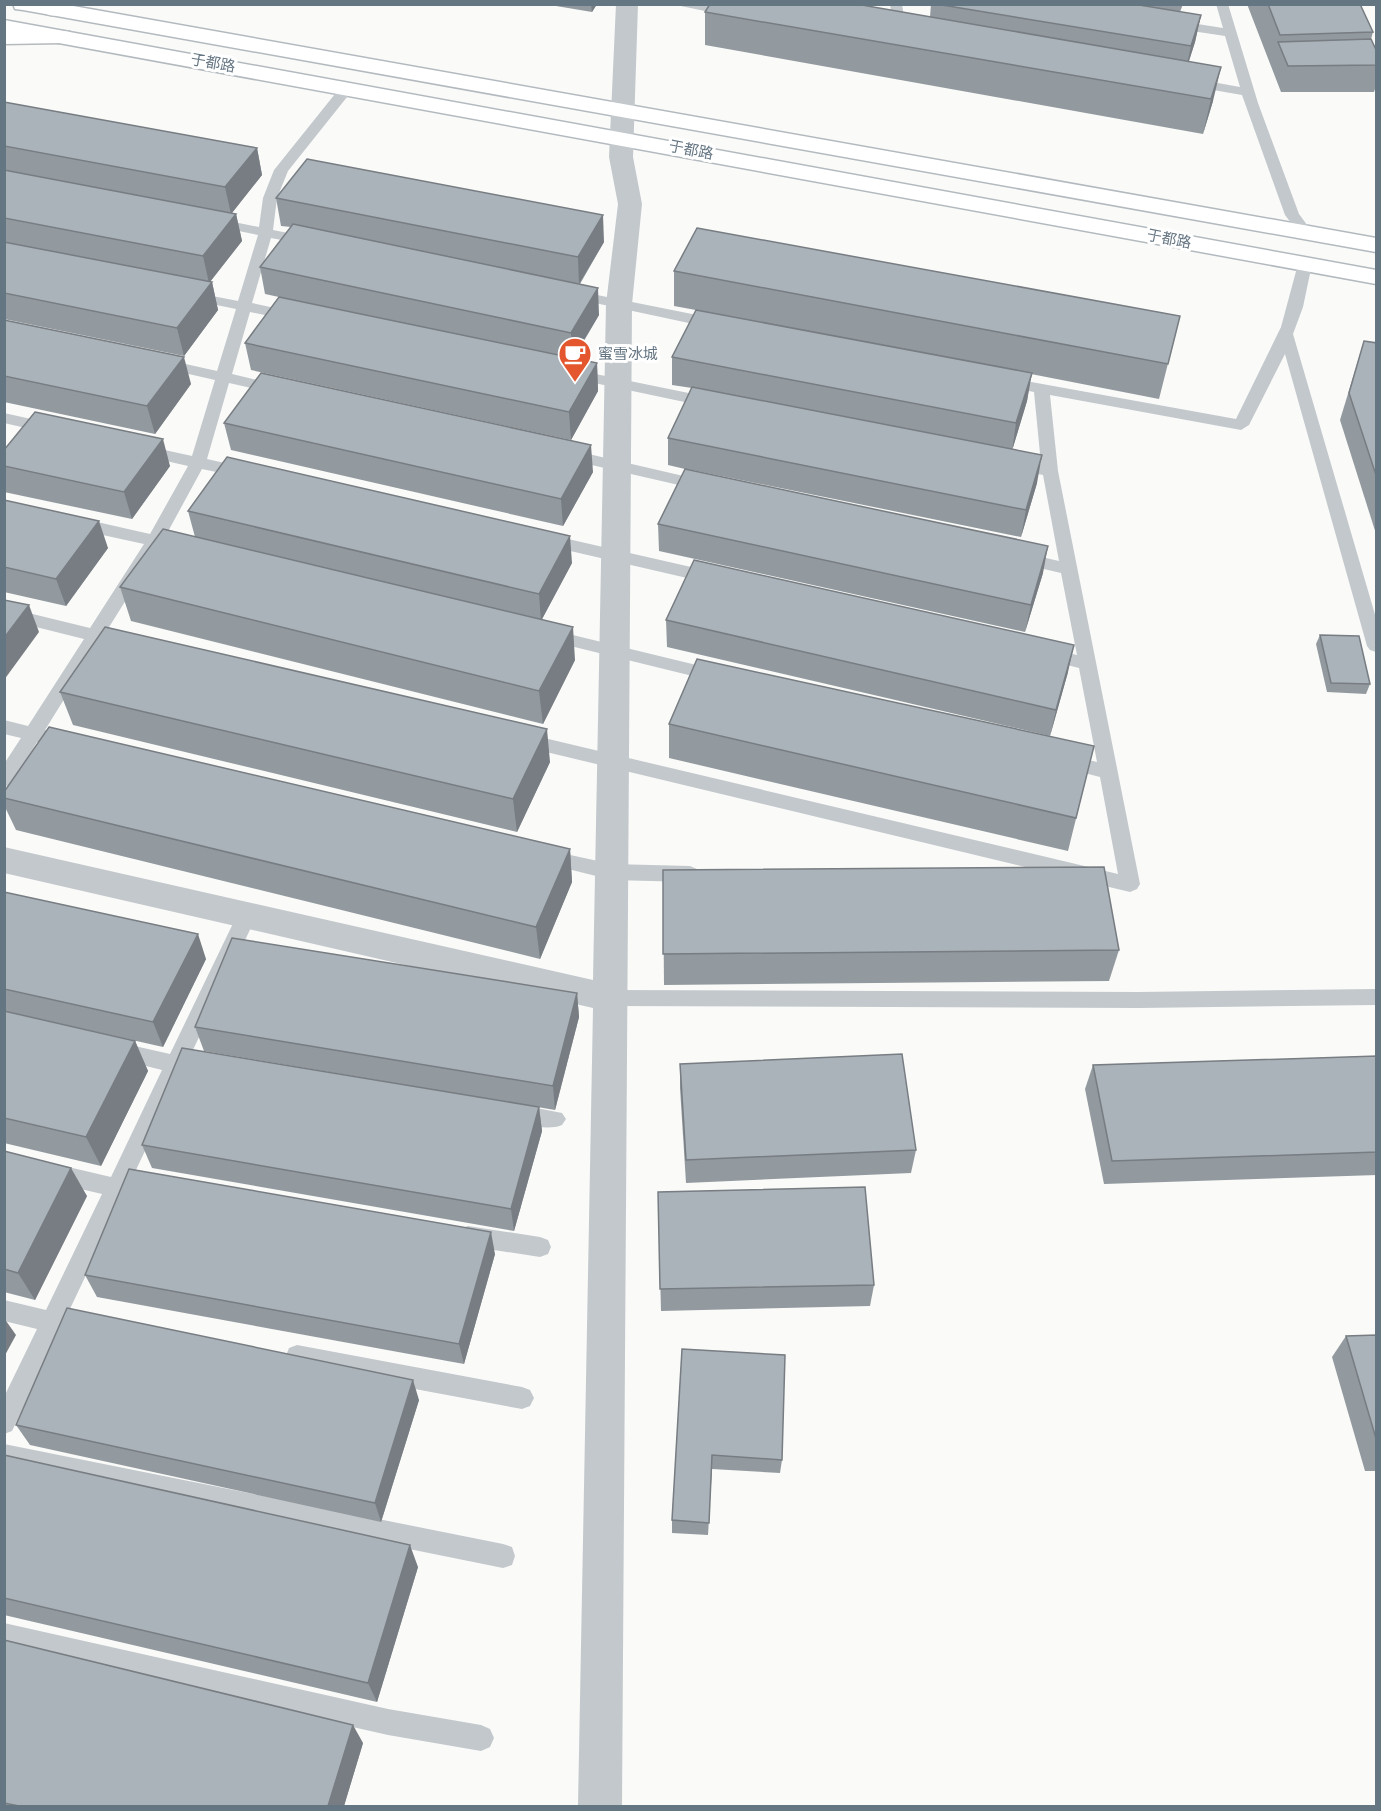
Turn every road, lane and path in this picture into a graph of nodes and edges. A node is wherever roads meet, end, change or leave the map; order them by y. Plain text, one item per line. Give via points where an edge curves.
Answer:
1 (23, 4) edge
2 (627, 4) edge
3 (677, 4) edge
4 (896, 4) edge
5 (1221, 4) edge
6 (50, 7) edge
7 (748, 15) edge
8 (1159, 22) edge
9 (4, 26) edge
10 (1230, 33) junction
11 (62, 36) junction
12 (901, 37) edge
13 (4, 38) edge
14 (1178, 81) edge
15 (348, 87) junction
16 (1248, 92) junction
17 (623, 123) junction
18 (198, 219) edge
19 (266, 232) junction
20 (1306, 233) junction
21 (325, 244) edge
22 (1377, 245) edge
23 (1305, 264) junction
24 (1377, 277) edge
25 (175, 292) edge
26 (560, 292) edge
27 (619, 304) junction
28 (243, 306) junction
29 (313, 321) edge
30 (736, 328) edge
31 (1287, 336) junction
32 (143, 360) edge
33 (560, 372) edge
34 (224, 377) junction
35 (983, 378) edge
36 (618, 384) junction
37 (1042, 390) junction
38 (294, 393) edge
39 (723, 405) edge
40 (4, 418) edge
41 (73, 434) edge
42 (130, 447) edge
43 (548, 450) edge
44 (198, 462) junction
45 (1004, 462) edge
46 (617, 465) junction
47 (1050, 471) junction
48 (256, 475) edge
49 (721, 489) edge
50 (63, 520) edge
51 (534, 538) edge
52 (155, 540) junction
53 (201, 551) edge
54 (999, 553) edge
55 (616, 556) junction
56 (1068, 569) junction
57 (731, 582) edge
58 (4, 613) edge
59 (534, 632) edge
60 (95, 635) junction
61 (1377, 646) edge
62 (141, 647) edge
63 (615, 651) junction
64 (1031, 651) edge
65 (1089, 664) junction
66 (729, 679) edge
67 (4, 727) edge
68 (34, 734) junction
69 (510, 737) edge
70 (80, 745) edge
71 (1051, 758) edge
72 (613, 762) junction
73 (1109, 772) junction
74 (4, 780) edge
75 (531, 853) edge
76 (4, 860) edge
77 (612, 872) junction
78 (706, 874) edge
79 (1036, 882) edge
80 (1130, 884) junction
81 (247, 915) junction
82 (1377, 997) edge
83 (610, 998) junction
84 (96, 1046) edge
85 (177, 1062) junction
86 (202, 1063) edge
87 (496, 1110) edge
88 (555, 1119) edge
89 (4, 1161) edge
90 (145, 1181) edge
91 (120, 1183) junction
92 (444, 1232) edge
93 (540, 1247) dead end
94 (4, 1310) edge
95 (82, 1314) edge
96 (56, 1316) junction
97 (278, 1353) edge
98 (522, 1398) dead end
99 (4, 1423) edge
100 (4, 1455) edge
101 (502, 1556) dead end
102 (4, 1635) edge
103 (481, 1738) dead end
104 (600, 1806) edge

1 - 6 main road, 于都路
2 - 17 street
3 - 7 lane
4 - 12 lane
5 - 10 lane
6 - 17 main road, 于都路
8 - 10 lane
9 - 11 main road, 于都路
10 - 16 lane
11 - 13 main road
11 - 15 main road, 于都路
14 - 16 lane
15 - 17 main road, 于都路
15 - 19 lane via 281,170 270,198
16 - 20 lane via 1292,214
17 - 20 main road, 于都路
17 - 23 main road, 于都路
17 - 27 street via 621,157 630,204
18 - 19 lane
19 - 21 lane
19 - 28 lane
20 - 22 main road, 于都路
23 - 24 main road, 于都路
23 - 31 lane
25 - 28 lane
26 - 27 lane
27 - 30 lane
27 - 36 street
28 - 29 lane
28 - 34 lane
31 - 37 lane via 1240,425
31 - 61 lane
32 - 34 lane
33 - 36 lane
34 - 38 lane
34 - 44 lane
35 - 37 lane
36 - 39 lane
36 - 46 street
37 - 47 lane
40 - 41 lane
42 - 44 lane
43 - 46 lane
44 - 48 lane
44 - 52 lane
45 - 47 lane
46 - 49 lane
46 - 55 street
47 - 56 lane
50 - 52 lane
51 - 55 lane
52 - 53 lane
52 - 60 lane
54 - 56 lane
55 - 57 lane
55 - 63 street
56 - 65 lane
58 - 60 lane
59 - 63 lane
60 - 62 lane
60 - 68 lane
63 - 66 lane
63 - 72 street
64 - 65 lane
65 - 73 lane
67 - 68 lane
68 - 70 lane
68 - 74 lane
69 - 72 lane
71 - 73 lane
72 - 77 street
72 - 80 lane
73 - 80 lane
75 - 77 lane
76 - 81 street
77 - 78 lane
77 - 83 street
79 - 80 lane
81 - 83 street
81 - 85 lane
82 - 83 lane
83 - 104 street
84 - 85 lane
85 - 86 lane
85 - 91 lane
87 - 88 lane
89 - 91 lane
90 - 91 lane
91 - 96 lane
92 - 93 lane
94 - 96 lane
95 - 96 lane
96 - 99 lane
97 - 98 lane
100 - 101 lane
102 - 103 lane via 388,1722

